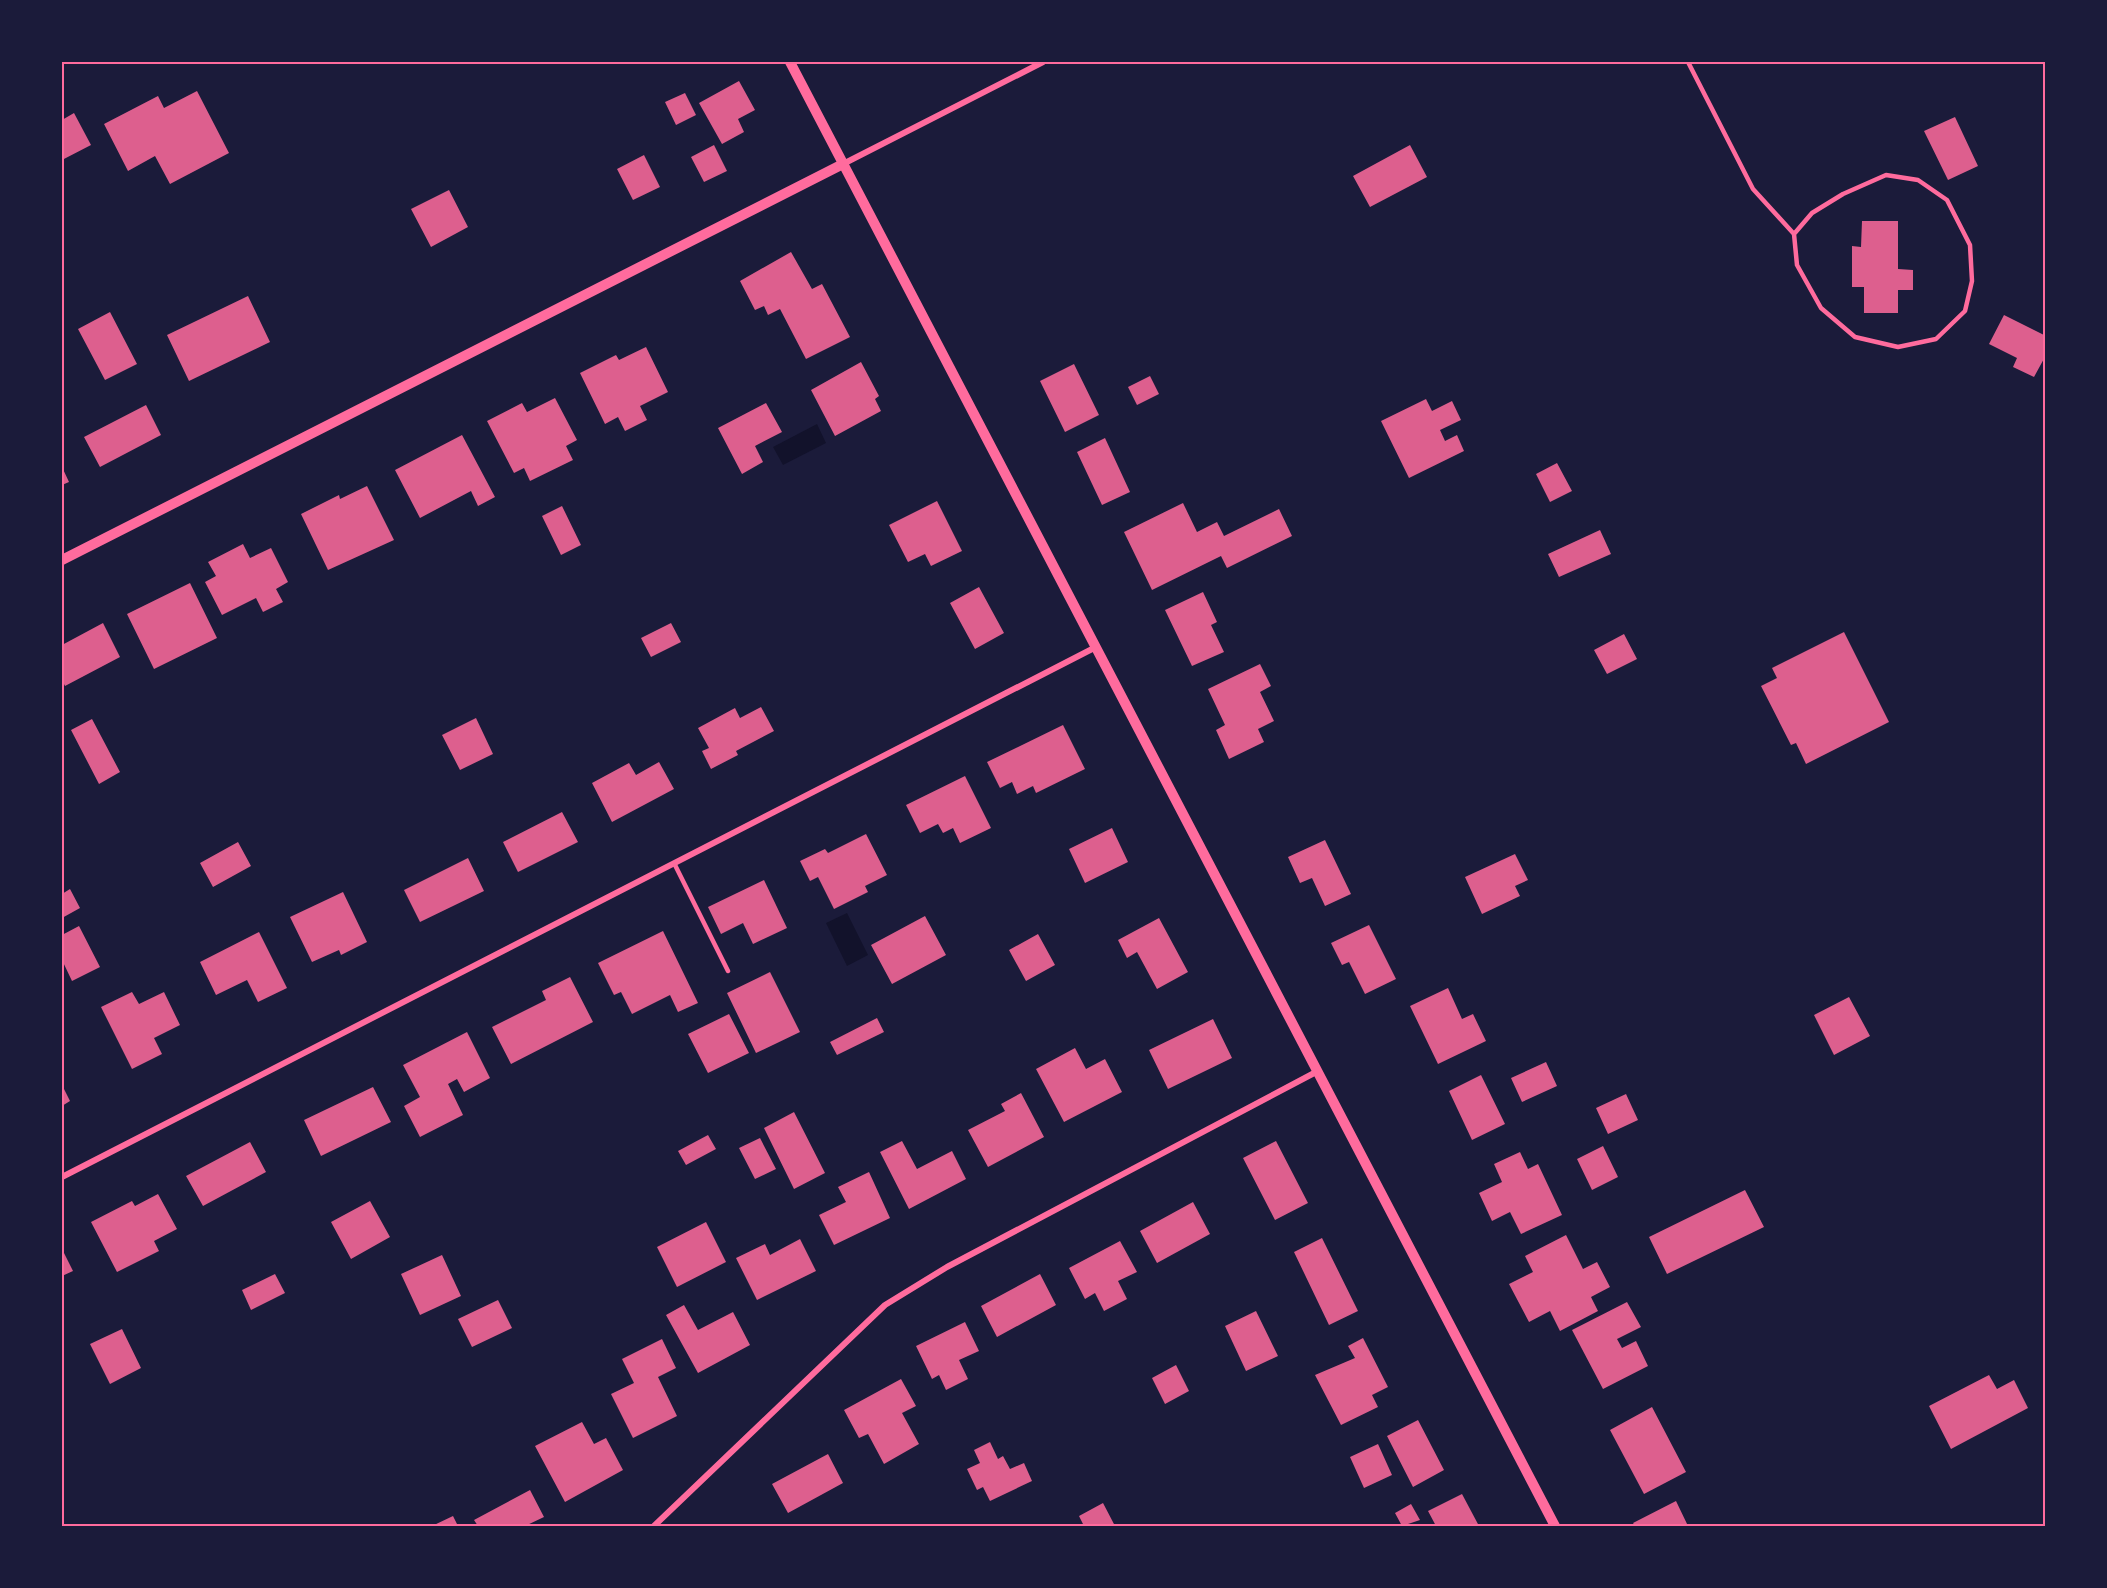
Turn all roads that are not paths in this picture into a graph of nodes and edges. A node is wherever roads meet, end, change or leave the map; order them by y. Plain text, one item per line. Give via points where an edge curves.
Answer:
1 (790, 62) edge
2 (1043, 62) edge
3 (1688, 62) edge
4 (843, 164) junction
5 (1794, 234) junction
6 (62, 560) edge
7 (1096, 646) junction
8 (674, 863) junction
9 (728, 970) dead end
10 (1318, 1071) junction
11 (62, 1178) edge
12 (654, 1527) edge
13 (1555, 1527) edge

1 - 4 street
2 - 4 street
3 - 5 lane via 1753,189
4 - 6 street
4 - 7 street
5 - 5 lane via 1797,265 1821,308 1855,337 1898,347 1936,339 1965,311 1972,281 1970,245 1947,200 1918,180 1887,175 1812,213
7 - 8 street
7 - 10 street
8 - 9 lane
8 - 11 street
10 - 12 street via 947,1267 885,1305
10 - 13 street

